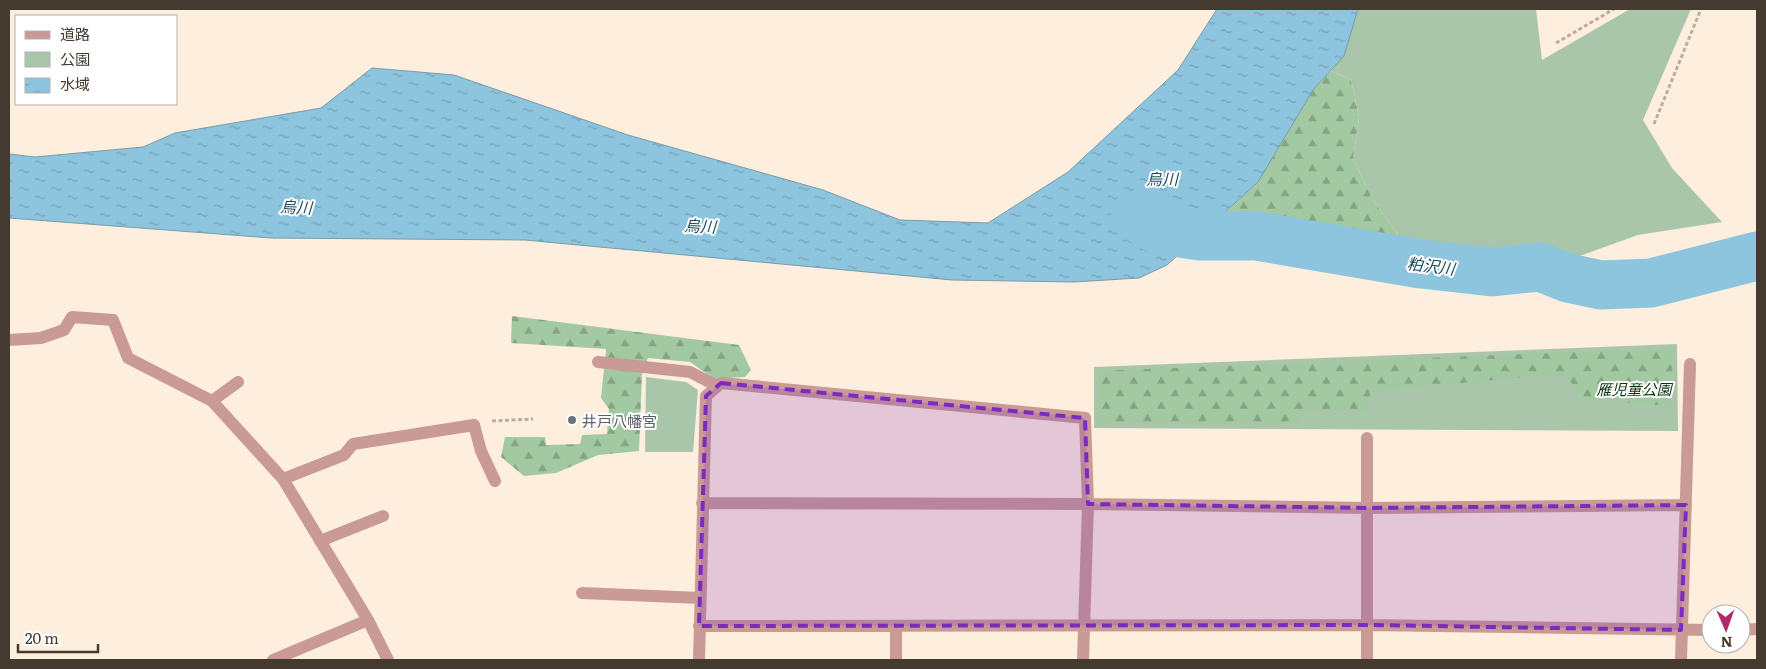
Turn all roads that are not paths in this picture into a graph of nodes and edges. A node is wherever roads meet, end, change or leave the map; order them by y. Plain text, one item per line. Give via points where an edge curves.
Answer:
1 (9, 340) edge
2 (598, 362) dead end
3 (1690, 364) dead end
4 (238, 382) dead end
5 (717, 386) junction
6 (212, 401) junction
7 (1367, 438) dead end
8 (283, 479) junction
9 (495, 481) dead end
10 (702, 503) junction
11 (1088, 504) junction
12 (1686, 505) junction
13 (1369, 508) junction
14 (383, 516) dead end
15 (320, 541) junction
16 (582, 593) dead end
17 (700, 598) junction
18 (368, 620) junction
19 (1368, 625) junction
20 (699, 626) junction
21 (896, 626) junction
22 (1083, 626) junction
23 (1681, 630) junction
24 (1701, 630) edge
25 (273, 660) edge
26 (388, 660) edge
27 (699, 660) edge
28 (896, 660) edge
29 (1083, 660) edge
30 (1367, 660) edge
31 (1681, 660) edge

1 - 6 street via 41,338 64,330 72,318 113,320 128,358
2 - 5 street via 690,372
3 - 12 street
4 - 6 street
5 - 10 street via 706,396
5 - 11 street via 721,383 1086,418
6 - 8 street
7 - 13 street
8 - 9 street via 344,455 353,444 474,425 481,451
8 - 15 street
10 - 11 street
10 - 17 street
11 - 13 street
11 - 22 street
12 - 13 street
12 - 23 street
13 - 19 street
14 - 15 street
15 - 18 street
16 - 17 street
17 - 20 street
18 - 25 street
18 - 26 street
19 - 22 street
19 - 23 street
19 - 30 street
20 - 21 street
20 - 27 street
21 - 22 street
21 - 28 street
22 - 29 street
23 - 24 street
23 - 31 street

